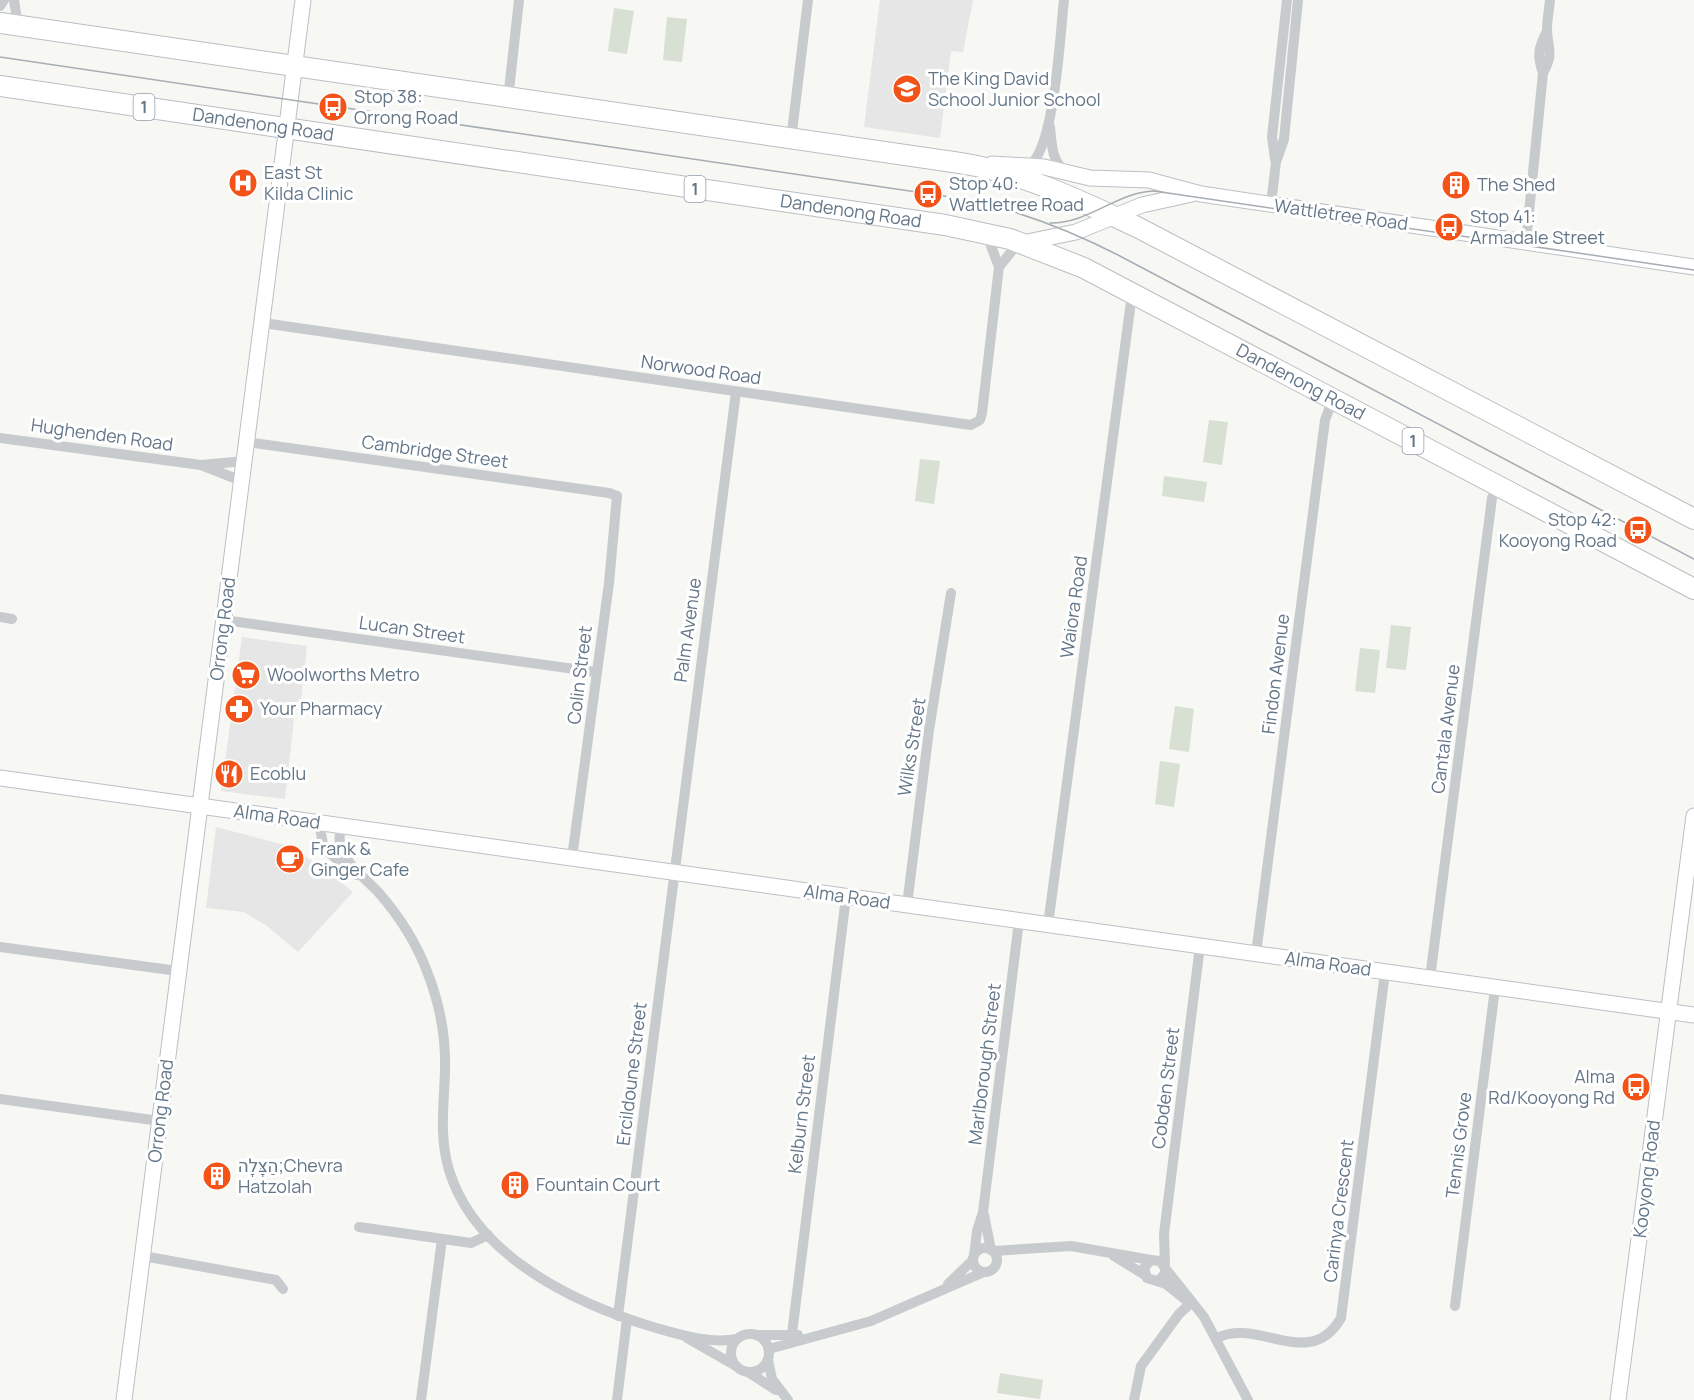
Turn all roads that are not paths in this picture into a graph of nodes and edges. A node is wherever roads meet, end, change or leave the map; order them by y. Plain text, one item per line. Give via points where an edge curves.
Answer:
1 (4, 0) edge
2 (14, 0) edge
3 (303, 0) edge
4 (519, 0) edge
5 (808, 0) edge
6 (1064, 0) edge
7 (1287, 0) edge
8 (1298, 0) edge
9 (1550, 0) edge
10 (0, 6) edge
11 (9, 24) edge
12 (295, 68) junction
13 (0, 86) edge
14 (508, 99) junction
15 (1050, 121) junction
16 (287, 129) junction
17 (791, 140) junction
18 (1275, 162) junction
19 (960, 163) junction
20 (1029, 166) junction
21 (1076, 175) junction
22 (1201, 194) junction
23 (1271, 204) junction
24 (1116, 217) junction
25 (986, 233) junction
26 (1526, 242) junction
27 (1021, 243) junction
28 (999, 267) junction
29 (1694, 267) edge
30 (1132, 294) junction
31 (263, 323) junction
32 (736, 392) junction
33 (1333, 399) junction
34 (0, 438) edge
35 (247, 442) junction
36 (245, 461) junction
37 (201, 465) junction
38 (242, 481) junction
39 (1498, 486) junction
40 (617, 496) joint
41 (1694, 519) edge
42 (1694, 589) edge
43 (951, 593) dead end
44 (0, 617) edge
45 (12, 619) dead end
46 (224, 620) junction
47 (596, 672) junction
48 (0, 778) edge
49 (200, 806) junction
50 (1694, 816) edge
51 (319, 823) junction
52 (340, 826) junction
53 (572, 858) junction
54 (673, 872) junction
55 (368, 881) junction
56 (846, 897) junction
57 (907, 905) junction
58 (1019, 921) junction
59 (1048, 925) junction
60 (1200, 946) junction
61 (0, 947) edge
62 (1256, 954) junction
63 (178, 971) junction
64 (1385, 972) junction
65 (1430, 978) junction
66 (1495, 988) junction
67 (1669, 1011) junction
68 (1694, 1015) edge
69 (0, 1099) edge
70 (160, 1121) junction
71 (983, 1212) junction
72 (360, 1227) dead end
73 (1164, 1234) junction
74 (488, 1235) junction
75 (442, 1239) junction
76 (1027, 1249) junction
77 (992, 1251) junction
78 (1108, 1252) junction
79 (143, 1256) junction
80 (973, 1258) junction
81 (1152, 1260) junction
82 (994, 1267) junction
83 (1165, 1267) junction
84 (984, 1272) junction
85 (1145, 1275) junction
86 (1158, 1281) junction
87 (283, 1289) dead end
88 (941, 1290) junction
89 (1192, 1302) junction
90 (1455, 1306) dead end
91 (622, 1318) junction
92 (681, 1335) junction
93 (757, 1335) junction
94 (1217, 1338) junction
95 (737, 1339) junction
96 (791, 1339) junction
97 (769, 1354) junction
98 (736, 1366) junction
99 (748, 1372) junction
100 (785, 1396) edge
101 (124, 1400) edge
102 (421, 1400) edge
103 (617, 1400) edge
104 (1134, 1400) edge
105 (1248, 1400) edge
106 (1618, 1400) edge

1 - 10 street
2 - 11 street
3 - 12 street, Orrong Road
4 - 14 street
5 - 17 street
6 - 15 street
7 - 18 street via 1272,137
8 - 18 street via 1284,139
9 - 26 street via 1550,60 1543,73
11 - 12 highway
12 - 14 highway
12 - 16 street, Orrong Road
13 - 16 highway, Dandenong Road / 1
14 - 17 highway
15 - 20 street via 1040,154
15 - 21 street via 1057,162
16 - 25 highway, Dandenong Road / 1
16 - 31 street, Orrong Road
17 - 19 highway
18 - 23 street
19 - 20 street, Wattletree Road
19 - 24 highway via 1028,180
20 - 21 street, Wattletree Road
21 - 22 street, Wattletree Road via 1149,180
22 - 23 street, Wattletree Road
22 - 24 street, Wattletree Road via 1146,204
23 - 26 street, Wattletree Road
24 - 27 street, Wattletree Road via 1076,232
24 - 41 highway
25 - 27 highway, Dandenong Road / 1
25 - 28 street, Norwood Road
26 - 29 street, Wattletree Road
27 - 28 street
27 - 30 highway, Dandenong Road / 1 via 1064,259
28 - 32 street, Norwood Road via 982,413 976,423 958,424
30 - 33 highway, Dandenong Road / 1
30 - 59 street, Waiora Road
31 - 32 street, Norwood Road
31 - 35 street, Orrong Road
32 - 54 street, Palm Avenue
33 - 39 highway, Dandenong Road / 1
33 - 62 street, Findon Avenue via 1325,420
34 - 37 street, Hughenden Road
35 - 36 street, Orrong Road
35 - 40 street, Cambridge Street
36 - 37 street, Hughenden Road
36 - 38 street, Orrong Road
37 - 38 street, Hughenden Road
38 - 46 street, Orrong Road
39 - 42 highway, Dandenong Road / 1
39 - 65 street, Cantala Avenue via 1492,498
40 - 47 street, Colin Street
43 - 57 street, Wilks Street
44 - 45 street
46 - 47 street, Lucan Street
46 - 49 street, Orrong Road
47 - 53 street, Colin Street
48 - 49 street, Alma Road
49 - 51 street, Alma Road
49 - 63 street, Orrong Road
50 - 67 street, Kooyong Road
51 - 52 street, Alma Road
51 - 55 street via 324,849
52 - 53 street, Alma Road
52 - 55 street via 341,849
53 - 54 street, Alma Road
54 - 56 street, Alma Road
54 - 91 street, Ercildoune Street
55 - 74 street via 401,921 434,989 445,1050 442,1125 449,1170 464,1203
56 - 57 street, Alma Road
56 - 96 street, Kelburn Street
57 - 58 street, Alma Road
58 - 59 street, Alma Road
58 - 71 street, Marlborough Street
59 - 60 street, Alma Road
60 - 62 street, Alma Road
60 - 73 street, Cobden Street
61 - 63 street
62 - 64 street, Alma Road
63 - 70 street, Orrong Road
64 - 65 street, Alma Road
64 - 94 street, Carinya Crescent via 1341,1318 1329,1335 1313,1342 1233,1332
65 - 66 street, Alma Road
66 - 67 street, Alma Road
66 - 90 street, Tennis Grove
67 - 68 street, Alma Road
67 - 106 street, Kooyong Road
69 - 70 street
70 - 79 street, Orrong Road
71 - 77 street, Marlborough Street
71 - 80 street, Marlborough Street
72 - 75 street
73 - 81 street, Cobden Street
73 - 83 street, Cobden Street
74 - 75 street via 476,1243
74 - 91 street via 541,1277
75 - 102 street
76 - 77 street
76 - 78 street via 1071,1246
76 - 82 street
77 - 80 street via 979,1250
77 - 82 street via 996,1257
78 - 81 street
78 - 85 street
79 - 87 street via 276,1280
79 - 101 street, Orrong Road
80 - 84 street via 976,1268
80 - 88 street
81 - 83 street
81 - 85 street via 1144,1268
82 - 84 street
83 - 86 street via 1165,1274
83 - 89 street
84 - 88 street
85 - 86 street
86 - 89 street
88 - 96 street via 871,1321
89 - 94 street
89 - 104 street via 1141,1366
91 - 92 street
91 - 103 street, Ercildoune Street
92 - 95 street
92 - 98 street
93 - 95 street via 746,1334
93 - 96 street
93 - 97 street via 767,1343
94 - 105 street
95 - 98 street via 731,1355
96 - 97 street
97 - 99 street via 760,1369
97 - 100 street via 769,1372
98 - 99 street
99 - 100 street

